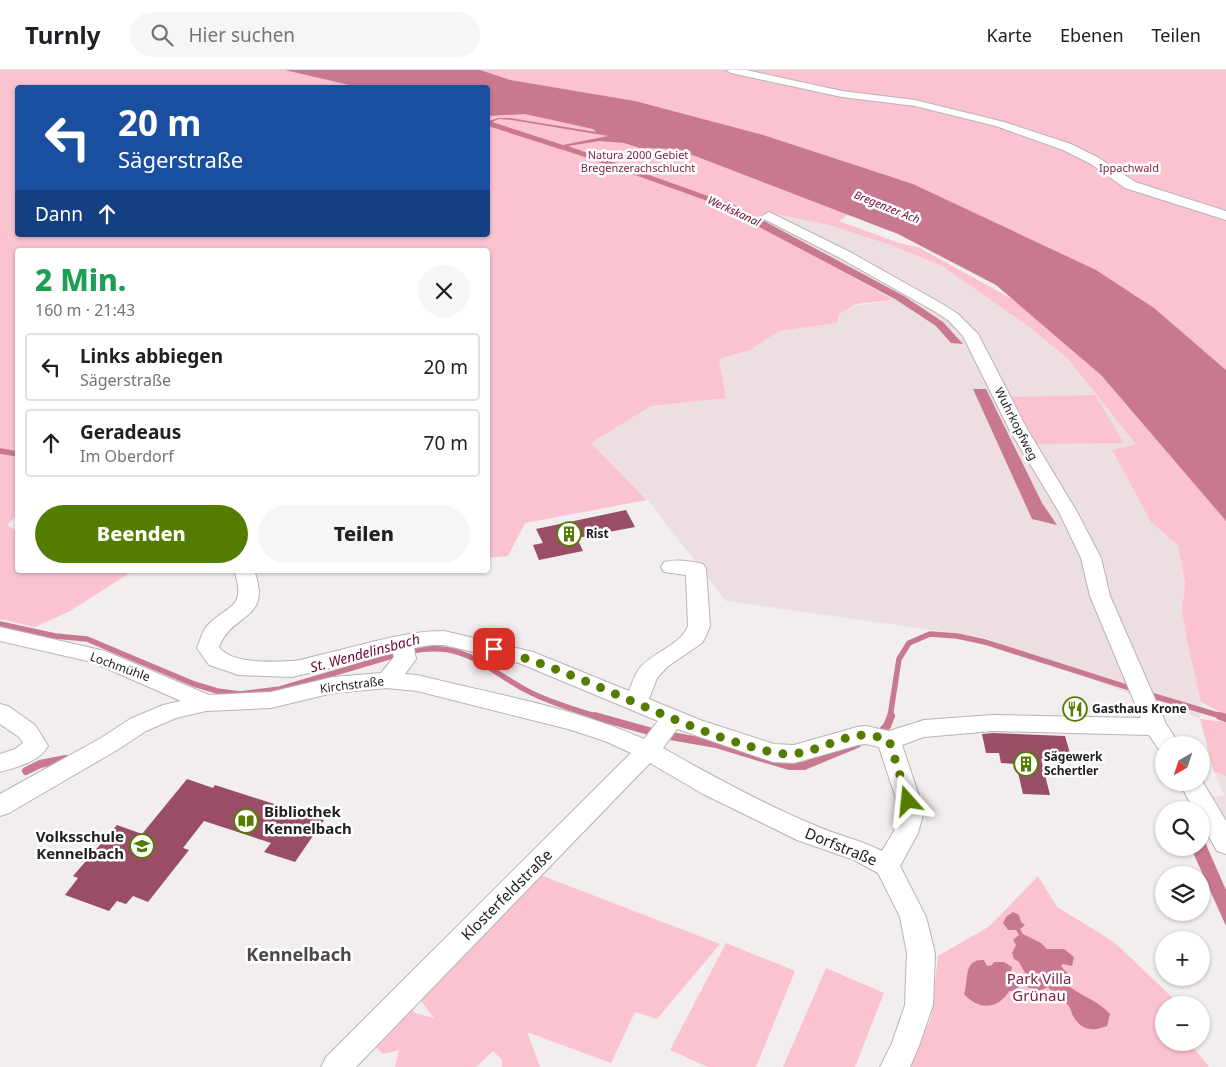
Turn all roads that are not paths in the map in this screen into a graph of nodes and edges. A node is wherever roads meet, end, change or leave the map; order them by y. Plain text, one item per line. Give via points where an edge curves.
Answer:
1 (731, 70) edge
2 (769, 216) dead end
3 (1226, 216) edge
4 (671, 567) dead end
5 (245, 573) edge
6 (0, 634) edge
7 (404, 650) junction
8 (387, 680) junction
9 (206, 703) junction
10 (636, 703) junction
11 (0, 712) edge
12 (671, 721) junction
13 (1162, 736) edge
14 (879, 738) junction
15 (651, 748) junction
16 (0, 763) edge
17 (712, 786) joint
18 (1196, 791) edge
19 (0, 806) edge
20 (1226, 844) edge
21 (887, 866) junction
22 (336, 1067) edge
23 (895, 1067) edge

1 - 3 street via 842,94 915,103 1000,124 1074,151 1130,185
2 - 13 street, Wuhrkopfweg via 953,316 970,334 1018,430 1068,512 1091,558 1100,596
4 - 10 street via 696,569 699,626 694,638 647,674
5 - 7 street via 250,587 248,601 214,632 208,648 217,660 238,667 292,669
6 - 9 street, Lochmühle via 97,656
7 - 8 street
7 - 10 street via 431,638 494,649 557,669
8 - 9 street, Kirchstraße via 333,685 271,700
8 - 15 street, Kirchstraße via 427,686 571,721
9 - 19 street, Kirchstraße via 171,711 138,725
10 - 12 street
11 - 16 street via 27,731 36,746 23,755
12 - 14 street via 773,753 794,754
12 - 15 street, Klosterfeldstraße
13 - 14 street via 992,722 924,729
14 - 21 street via 912,811 906,833
15 - 17 street, Kirchstraße
15 - 22 street, Klosterfeldstraße
17 - 21 street, Dorfstraße via 806,833 863,853
18 - 20 street
21 - 23 street, Dorfstraße via 913,916 921,953 919,1005

